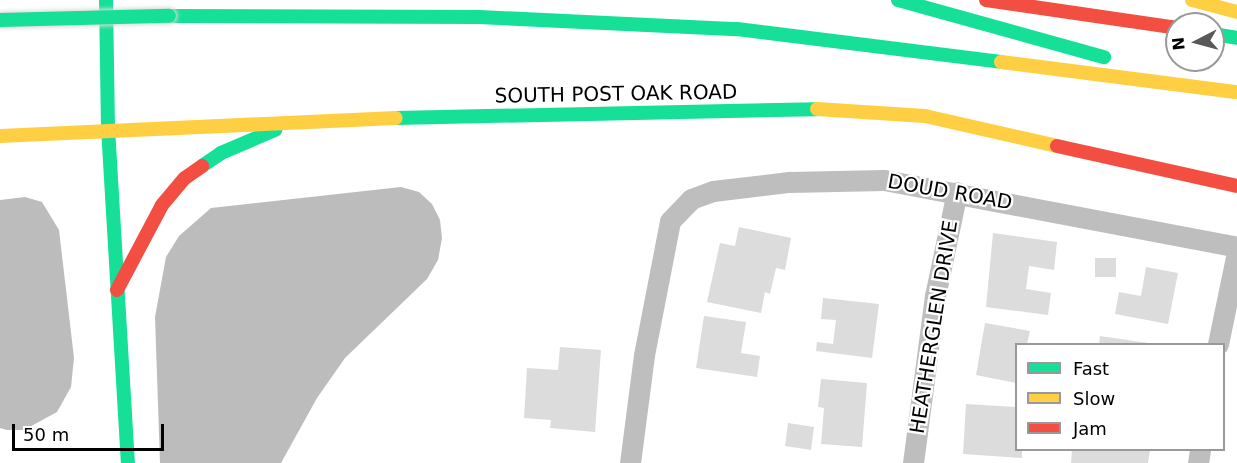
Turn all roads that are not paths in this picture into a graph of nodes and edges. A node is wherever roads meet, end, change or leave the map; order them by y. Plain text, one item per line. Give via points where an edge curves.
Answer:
1 (106, 0) edge
2 (898, 0) edge
3 (986, 0) edge
4 (1192, 0) edge
5 (1237, 12) edge
6 (0, 20) edge
7 (1165, 26) edge
8 (1236, 92) edge
9 (300, 120) junction
10 (108, 128) junction
11 (0, 136) edge
12 (1232, 185) edge
13 (957, 192) junction
14 (1237, 247) edge
15 (1237, 252) edge
16 (117, 290) junction
17 (1218, 343) edge
18 (128, 463) edge
19 (630, 463) edge
20 (913, 463) edge

1 - 10 main road
2 - 8 main road
3 - 7 main road
4 - 5 main road
6 - 8 main road, bridge via 479,17 737,29
9 - 10 main road, SOUTH POST OAK ROAD via 166,129
9 - 12 main road, SOUTH POST OAK ROAD via 820,109 925,116
9 - 16 main road via 221,153 185,178 162,205
10 - 11 main road, SOUTH POST OAK ROAD
10 - 16 main road
13 - 14 street, DOUD ROAD
13 - 19 street, DOUD ROAD via 884,180 789,182 713,191 691,199 670,221 644,355
13 - 20 street, HEATHERGLEN DRIVE via 936,296
15 - 17 street
16 - 18 main road

